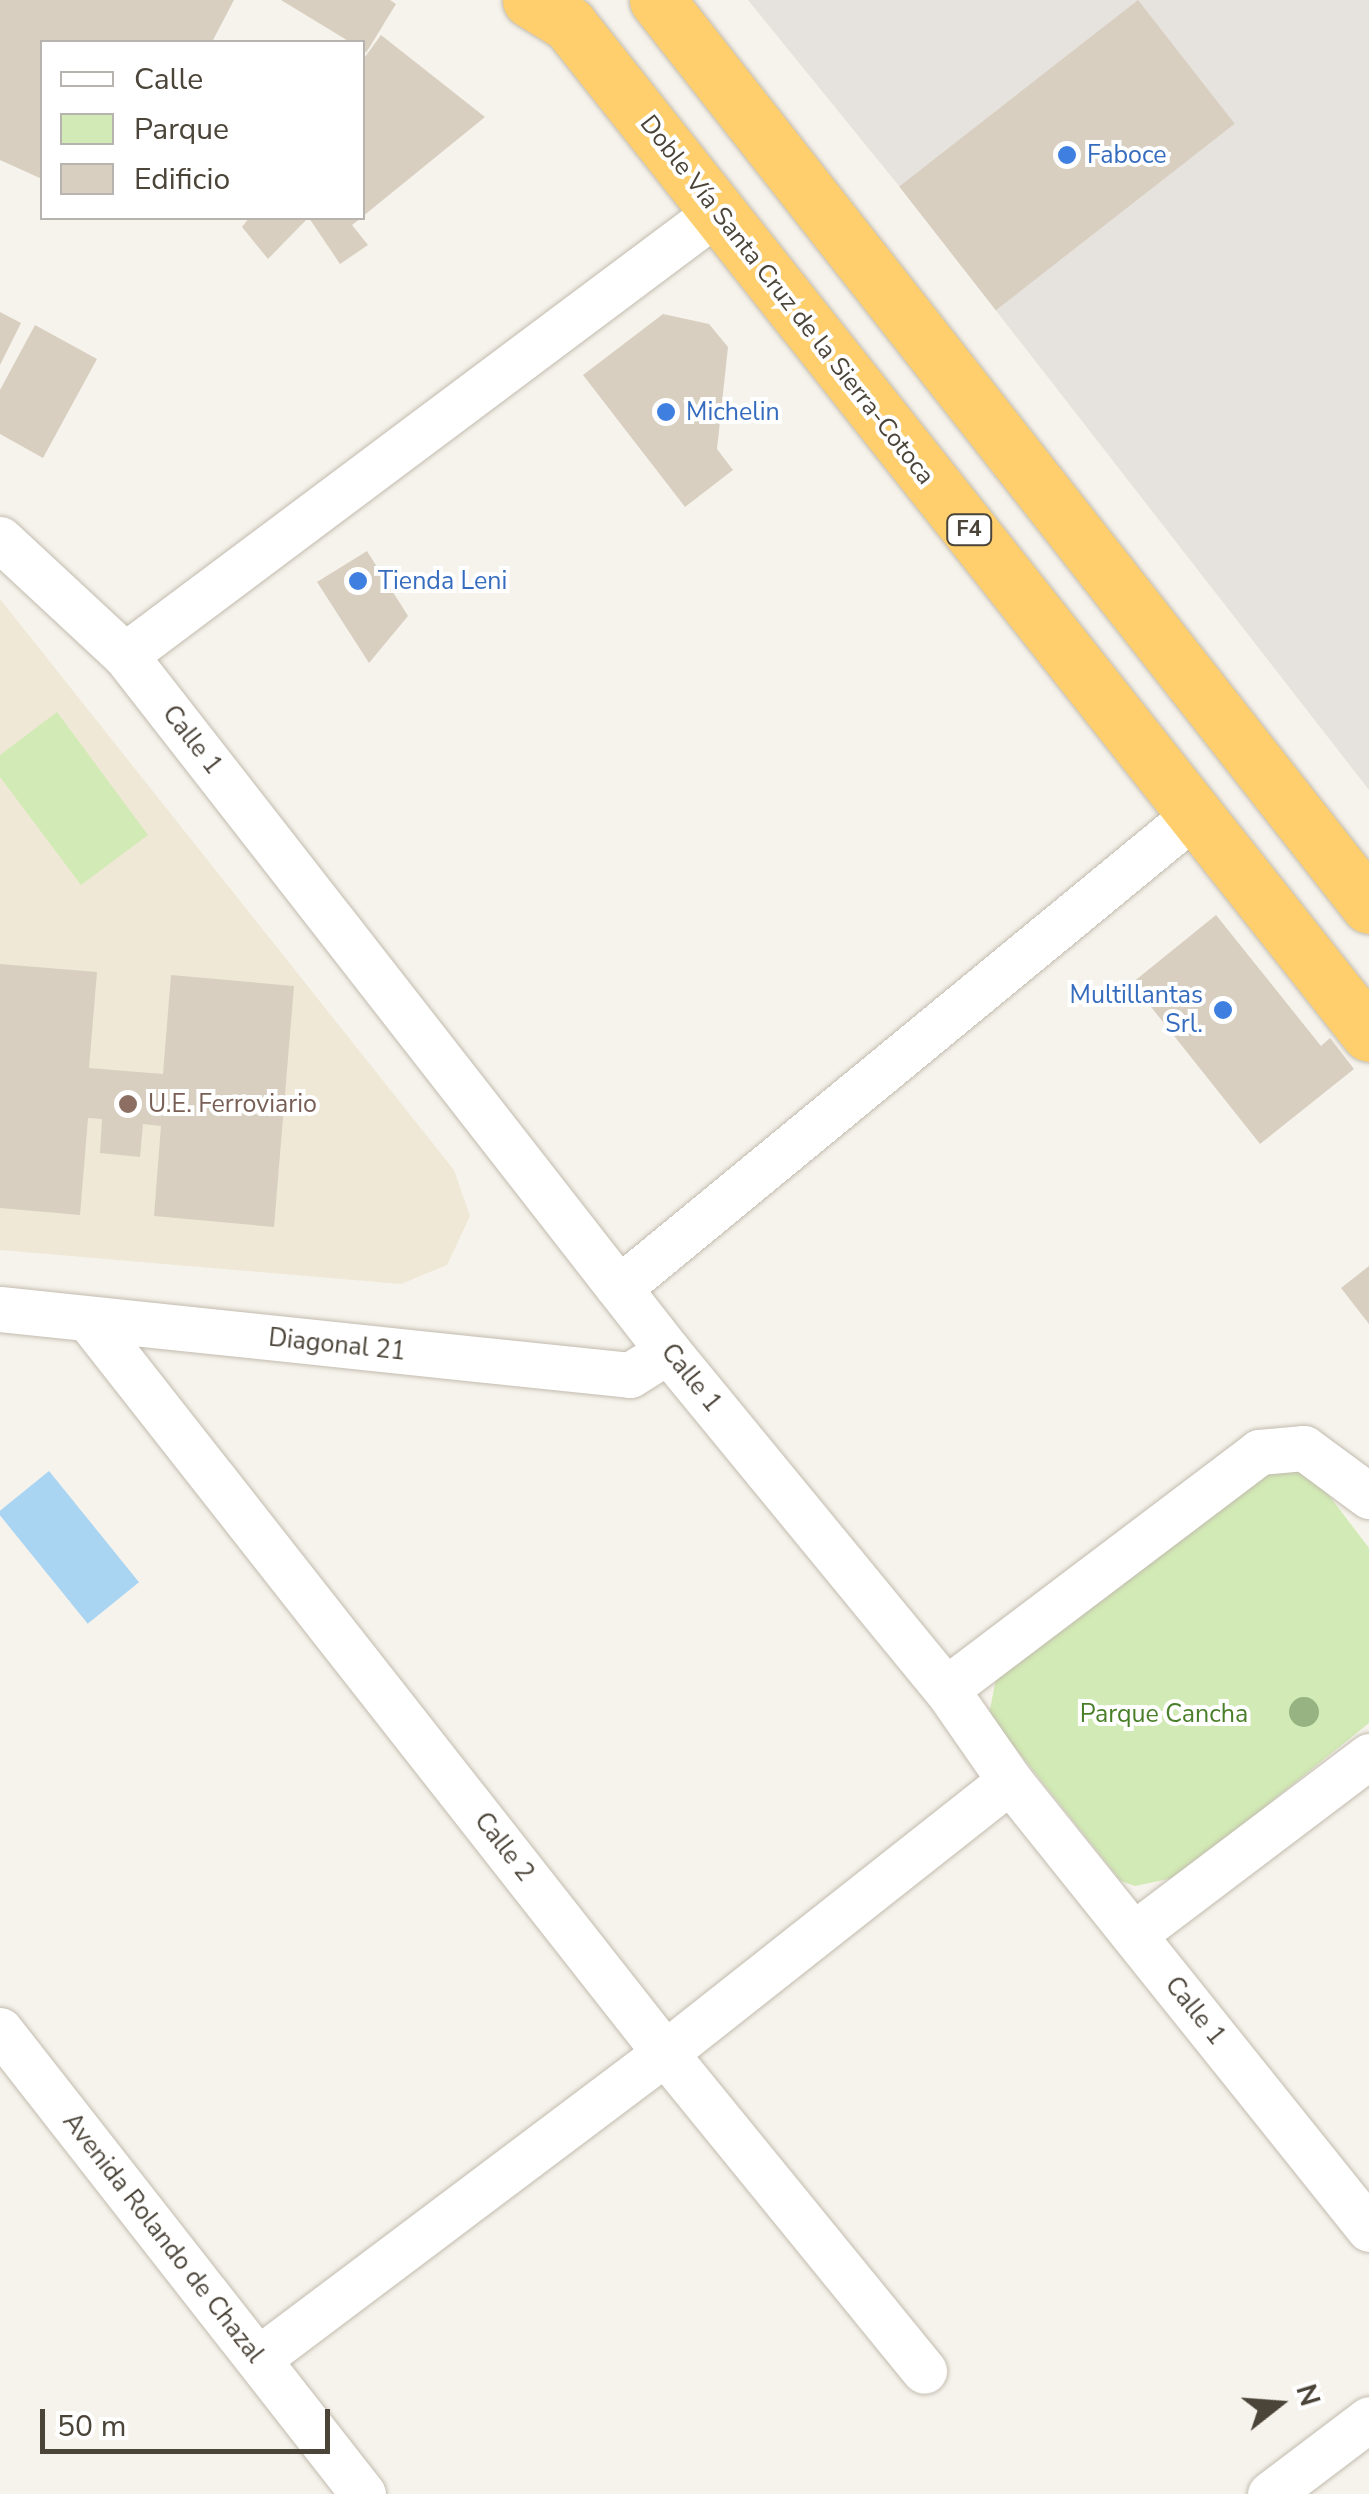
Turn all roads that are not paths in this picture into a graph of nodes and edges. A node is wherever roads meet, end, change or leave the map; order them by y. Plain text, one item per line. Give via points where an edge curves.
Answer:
1 (657, 0) edge
2 (550, 8) edge
3 (717, 212) junction
4 (0, 539) edge
5 (125, 654) junction
6 (1194, 814) junction
7 (1369, 906) edge
8 (1369, 1034) edge
9 (619, 1288) junction
10 (0, 1310) edge
11 (89, 1320) junction
12 (668, 1351) junction
13 (1369, 1496) edge
14 (946, 1688) junction
15 (1369, 1756) edge
16 (1010, 1781) junction
17 (1134, 1934) junction
18 (0, 2030) edge
19 (665, 2053) junction
20 (1369, 2229) edge
21 (258, 2359) junction
22 (924, 2371) dead end
23 (1369, 2418) edge
24 (363, 2494) edge
25 (1270, 2494) edge

1 - 7 highway
2 - 3 highway, Doble Vía Santa Cruz de la Sierra-Cotoca / F4
3 - 5 street
3 - 6 highway, Doble Vía Santa Cruz de la Sierra-Cotoca / F4
4 - 5 street, Calle 1
5 - 9 street, Calle 1
6 - 8 highway, Doble Vía Santa Cruz de la Sierra-Cotoca / F4
6 - 9 street
9 - 12 street, Calle 1
10 - 11 street, Diagonal 21
11 - 12 street, Diagonal 21 via 630,1375
11 - 19 street, Calle 2
12 - 14 street, Calle 1
13 - 14 street via 1304,1448 1258,1452
14 - 16 street, Calle 1
15 - 17 street
16 - 17 street, Calle 1
16 - 19 street
17 - 20 street, Calle 1
18 - 21 street, Avenida Rolando de Chazal
19 - 21 street
19 - 22 street, Calle 2
21 - 24 street, Avenida Rolando de Chazal
23 - 25 street

